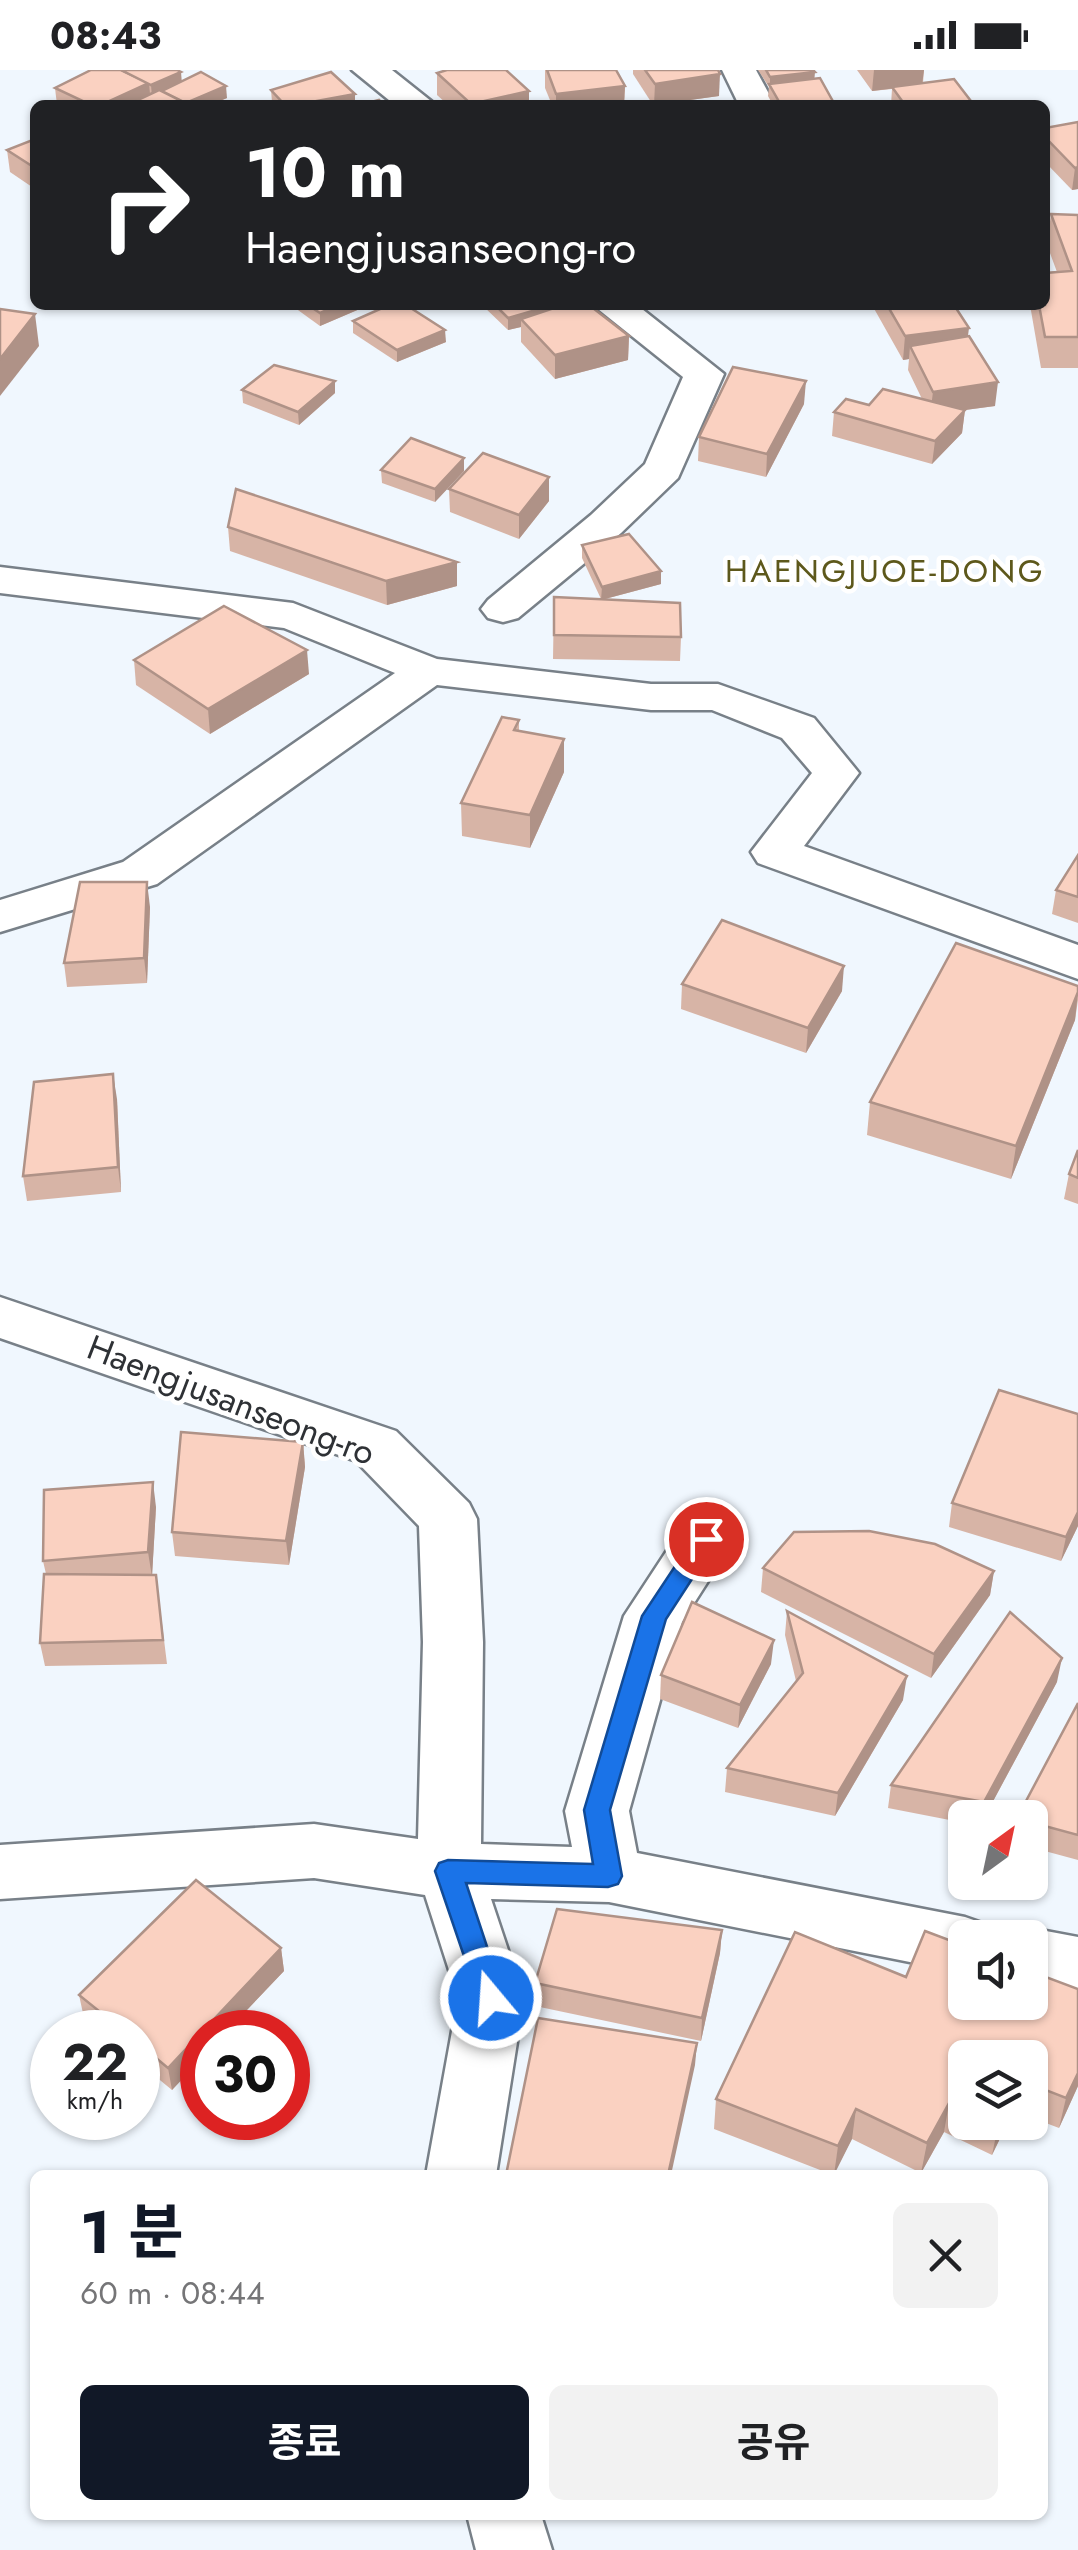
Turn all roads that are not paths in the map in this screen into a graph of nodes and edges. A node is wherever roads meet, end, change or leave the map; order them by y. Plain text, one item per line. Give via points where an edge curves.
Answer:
1 (369, 70) edge
2 (739, 70) edge
3 (411, 100) edge
4 (754, 100) edge
5 (619, 310) edge
6 (0, 580) edge
7 (504, 608) dead end
8 (428, 671) junction
9 (0, 916) edge
10 (1078, 963) edge
11 (0, 1317) edge
12 (706, 1539) dead end
13 (448, 1871) junction
14 (0, 1872) edge
15 (608, 1876) junction
16 (948, 1941) edge
17 (1048, 1960) edge
18 (1078, 1966) edge
19 (462, 2170) edge
20 (505, 2520) edge
21 (514, 2550) edge

1 - 3 street
2 - 4 street
5 - 7 street via 704,374 663,470
6 - 8 street via 294,616
8 - 9 street via 140,873
8 - 10 street via 651,697 718,697 798,728 836,774 774,852
11 - 13 street, Haengjusanseong-ro via 376,1446 448,1519
12 - 15 street via 654,1616 597,1810
13 - 14 street via 314,1851
13 - 15 street
13 - 19 street, Haengjusanseong-ro via 491,1998
15 - 16 street
17 - 18 street
20 - 21 street

